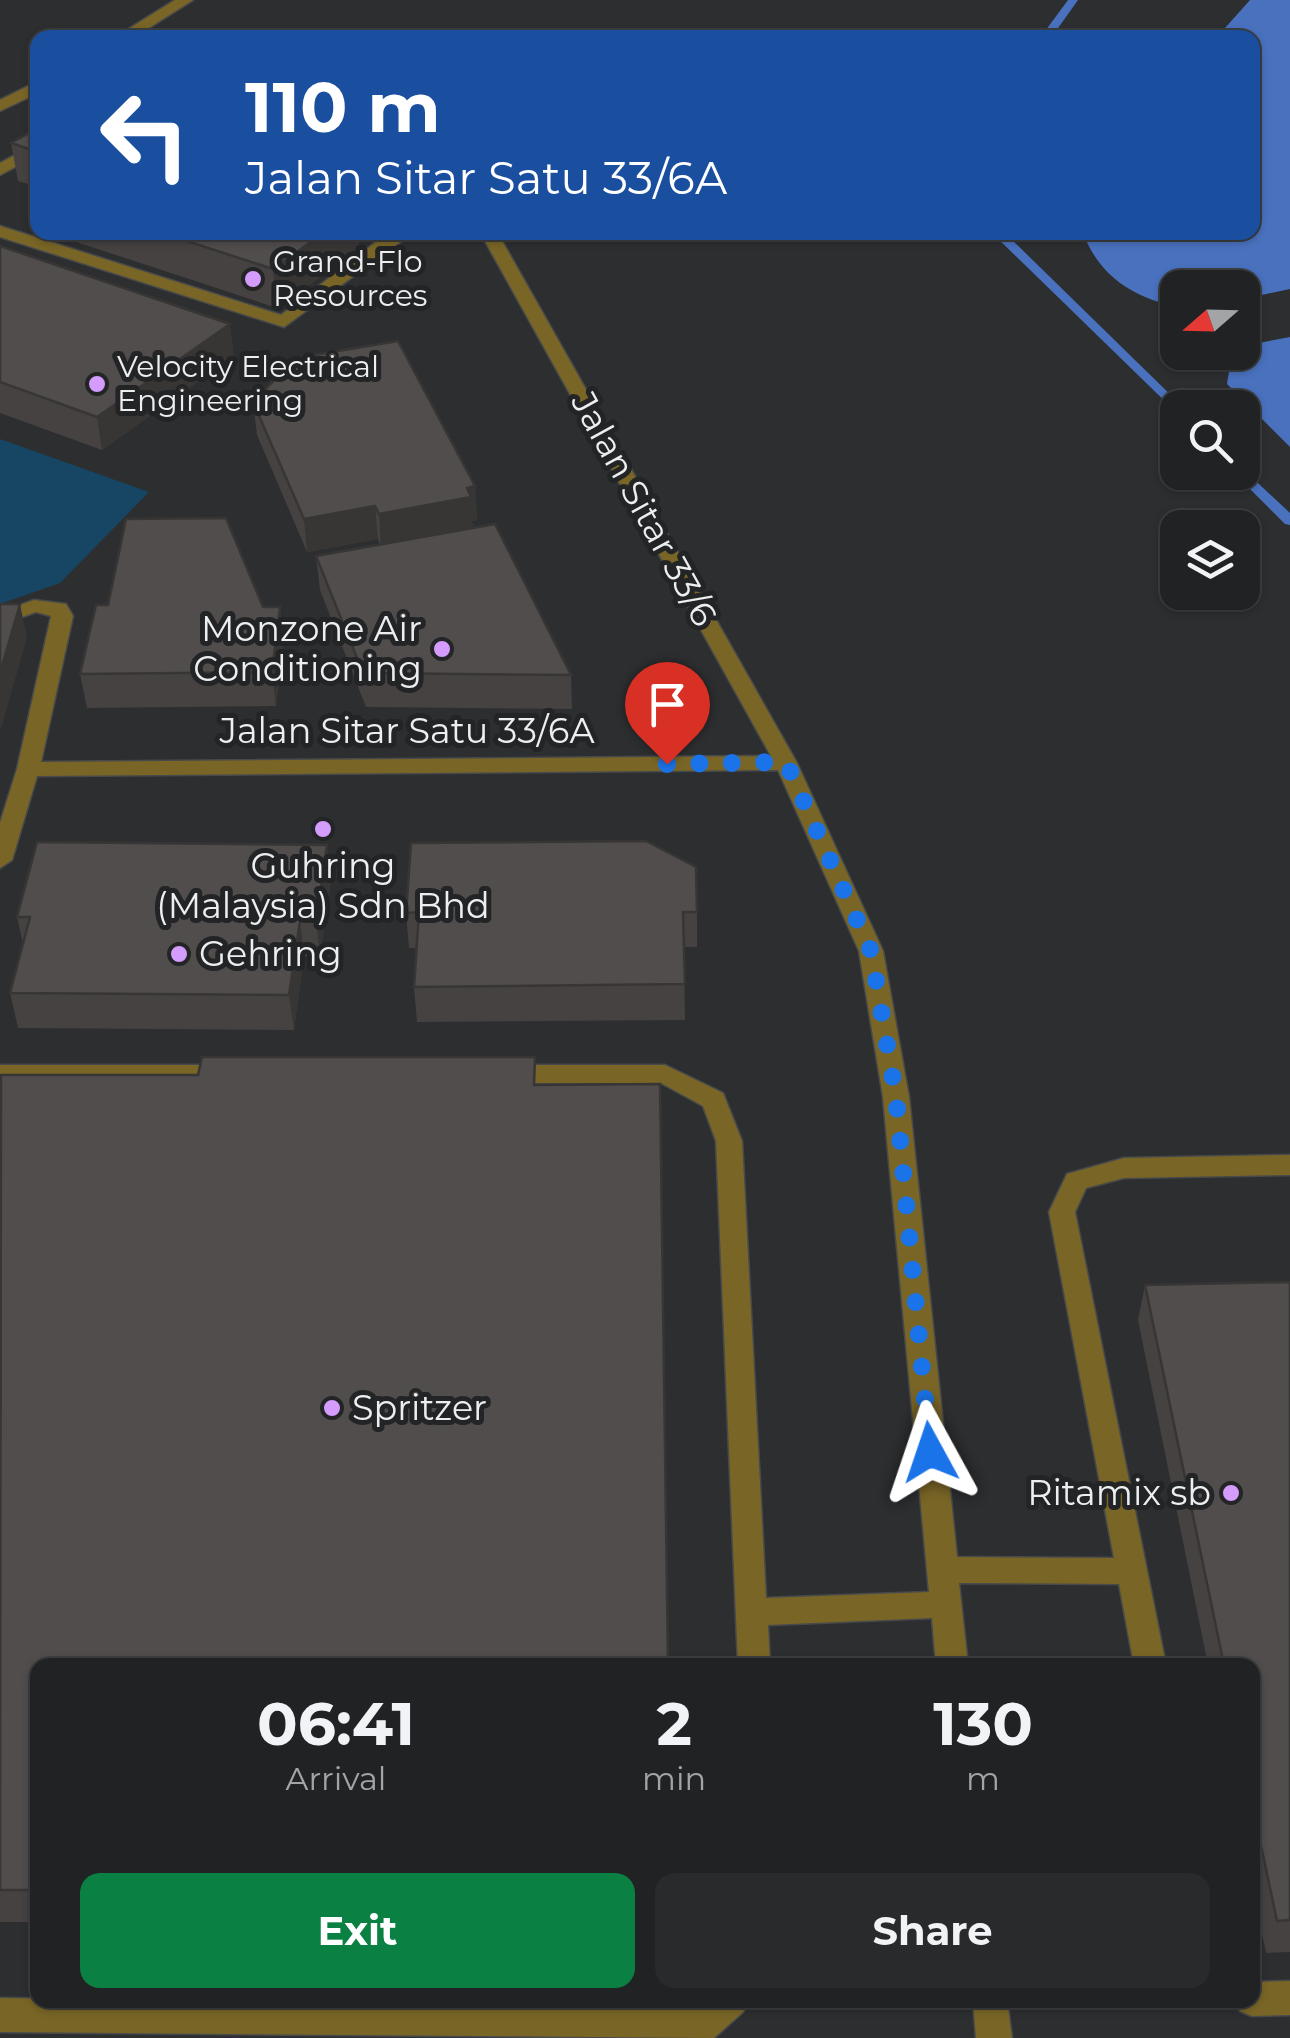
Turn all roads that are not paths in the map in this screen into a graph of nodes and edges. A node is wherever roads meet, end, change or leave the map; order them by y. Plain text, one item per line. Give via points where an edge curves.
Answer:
1 (186, 0) edge
2 (135, 30) edge
3 (30, 90) edge
4 (0, 106) edge
5 (30, 153) edge
6 (0, 170) edge
7 (0, 232) edge
8 (394, 240) edge
9 (492, 240) edge
10 (0, 619) edge
11 (786, 762) junction
12 (28, 769) junction
13 (0, 860) edge
14 (0, 1074) edge
15 (254, 1074) edge
16 (470, 1074) edge
17 (1290, 1165) edge
18 (941, 1570) junction
19 (1132, 1570) junction
20 (945, 1604) junction
21 (755, 1612) junction
22 (754, 1658) edge
23 (951, 1658) edge
24 (1149, 1658) edge
25 (1290, 1998) edge
26 (1260, 2000) edge
27 (723, 2008) edge
28 (991, 2008) edge
29 (0, 2015) edge
30 (994, 2038) edge

1 - 2 street
3 - 4 street
5 - 6 street
7 - 8 street via 284,322
9 - 11 street, Jalan Sitar 33/6
10 - 12 street via 34,606 59,608 62,616
11 - 12 street, Jalan Sitar Satu 33/6A
11 - 18 street, Jalan Sitar 33/6 via 871,951 896,1097
12 - 13 street
14 - 15 street
16 - 21 street via 665,1074 714,1100 729,1142
17 - 19 street via 1124,1168 1076,1181 1062,1212
18 - 19 street
18 - 20 street, Jalan Sitar 33/6
19 - 24 street
20 - 21 street
20 - 23 street, Jalan Sitar 33/6
21 - 22 street
25 - 26 street
27 - 29 street via 706,2024
28 - 30 street

